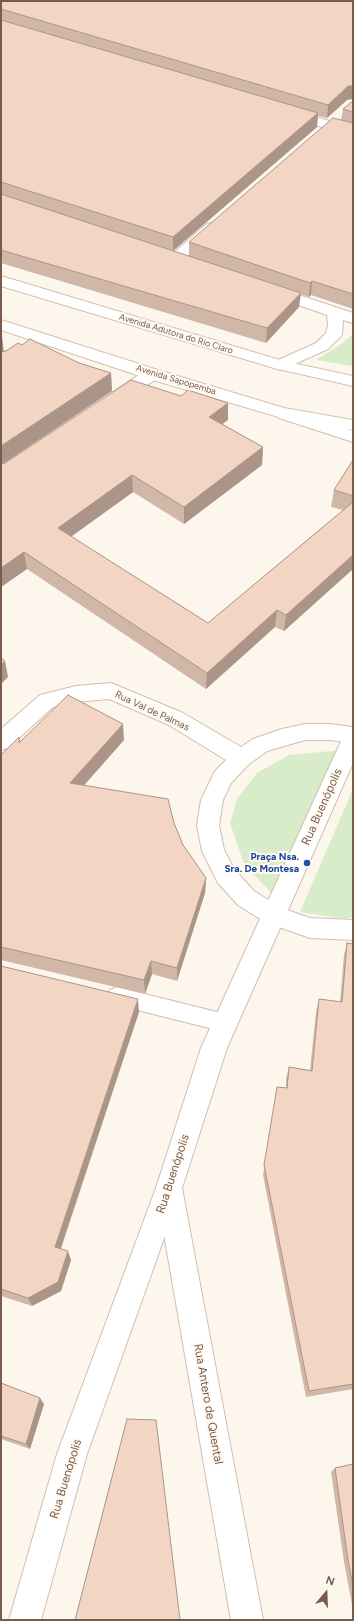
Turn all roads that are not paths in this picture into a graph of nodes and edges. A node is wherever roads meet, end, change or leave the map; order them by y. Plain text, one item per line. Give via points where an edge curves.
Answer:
1 (276, 109) edge
2 (341, 114) dead end
3 (329, 125) junction
4 (353, 132) edge
5 (317, 135) edge
6 (222, 218) edge
7 (160, 254) edge
8 (175, 259) junction
9 (190, 264) edge
10 (1, 281) edge
11 (255, 286) edge
12 (335, 312) junction
13 (353, 318) edge
14 (1, 325) edge
15 (42, 338) junction
16 (23, 350) edge
17 (280, 365) junction
18 (152, 374) junction
19 (353, 381) edge
20 (100, 409) edge
21 (282, 412) junction
22 (353, 425) edge
23 (353, 437) edge
24 (353, 735) edge
25 (353, 739) edge
26 (1, 742) edge
27 (241, 758) junction
28 (273, 915) junction
29 (353, 930) edge
30 (100, 992) edge
31 (225, 1023) junction
32 (169, 1188) junction
33 (25, 1620) edge
34 (247, 1620) edge

1 - 3 street
2 - 3 street
3 - 4 street
3 - 5 street
6 - 8 street
7 - 8 street
8 - 9 street
10 - 17 street, Avenida Adutora do Rio Claro
11 - 12 street
12 - 13 street
12 - 17 street via 334,335 310,353
14 - 15 street, Avenida Sapopemba
15 - 16 street
15 - 18 street, Avenida Sapopemba
17 - 19 street, Avenida Adutora do Rio Claro
18 - 20 street
18 - 21 street, Avenida Sapopemba
21 - 22 street, Avenida Sapopemba via 320,421
21 - 23 street
24 - 27 street via 305,732 282,737 260,746
25 - 28 street, Rua Buenópolis
26 - 27 street, Rua Val de Palmas via 47,701 76,694 111,691 176,719
27 - 28 street via 223,777 212,800 208,825 213,851 226,876 246,898
28 - 29 street via 310,928
28 - 31 street, Rua Buenópolis
30 - 31 lane
31 - 32 street, Rua Buenópolis via 214,1048
32 - 33 street, Rua Buenópolis via 72,1454
32 - 34 street, Rua Antero de Quental

